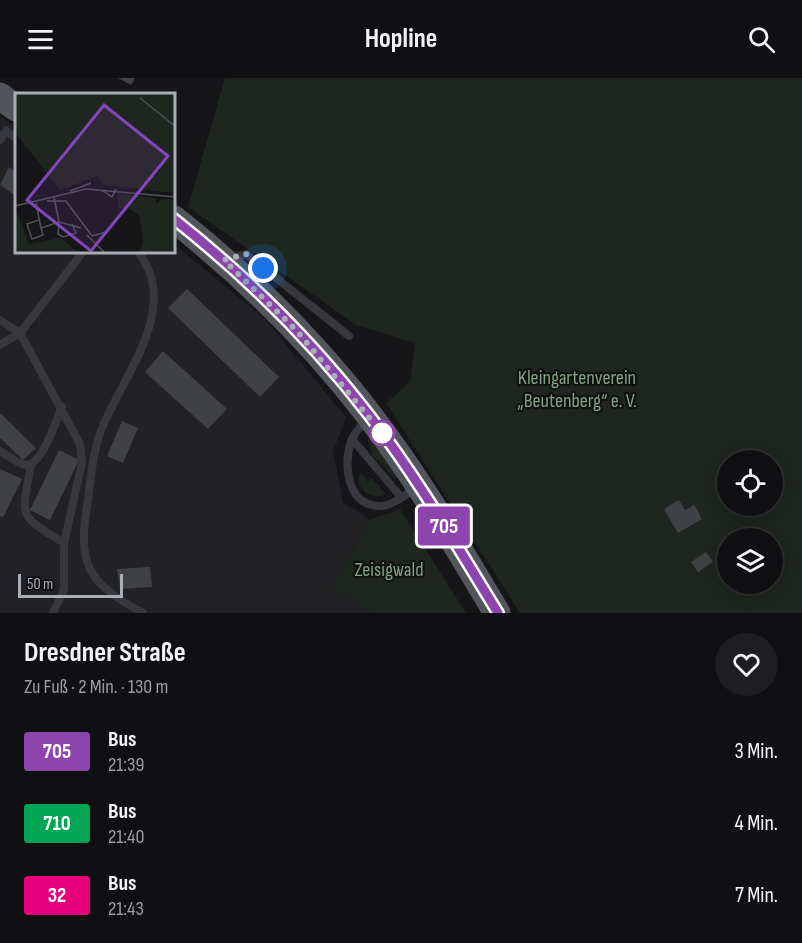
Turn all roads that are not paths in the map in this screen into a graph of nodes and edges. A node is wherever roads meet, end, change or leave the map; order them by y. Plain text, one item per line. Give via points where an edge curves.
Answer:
1 (0, 96) edge
2 (8, 121) edge
3 (15, 136) edge
4 (0, 140) edge
5 (176, 221) edge
6 (81, 254) edge
7 (139, 254) edge
8 (224, 260) junction
9 (0, 320) edge
10 (20, 333) junction
11 (349, 336) dead end
12 (0, 345) edge
13 (62, 407) junction
14 (369, 415) junction
15 (351, 439) junction
16 (0, 451) edge
17 (31, 464) junction
18 (410, 492) junction
19 (64, 543) junction
20 (53, 613) edge
21 (143, 613) edge
22 (498, 613) edge

1 - 2 main road
2 - 3 lane
2 - 4 lane
5 - 8 main road
6 - 10 lane
7 - 21 lane via 155,284 152,317 101,430 82,534 83,556 100,582 116,598
8 - 11 lane via 246,254
8 - 14 main road via 297,331
9 - 10 lane
10 - 12 lane
10 - 13 lane
13 - 17 lane via 40,458
13 - 19 lane via 80,444 82,463
14 - 15 lane
14 - 18 main road
15 - 18 lane
15 - 18 lane via 347,473 362,501 379,507
16 - 17 lane via 24,465
17 - 19 lane via 23,509 29,522
18 - 22 main road
19 - 20 lane via 64,590

